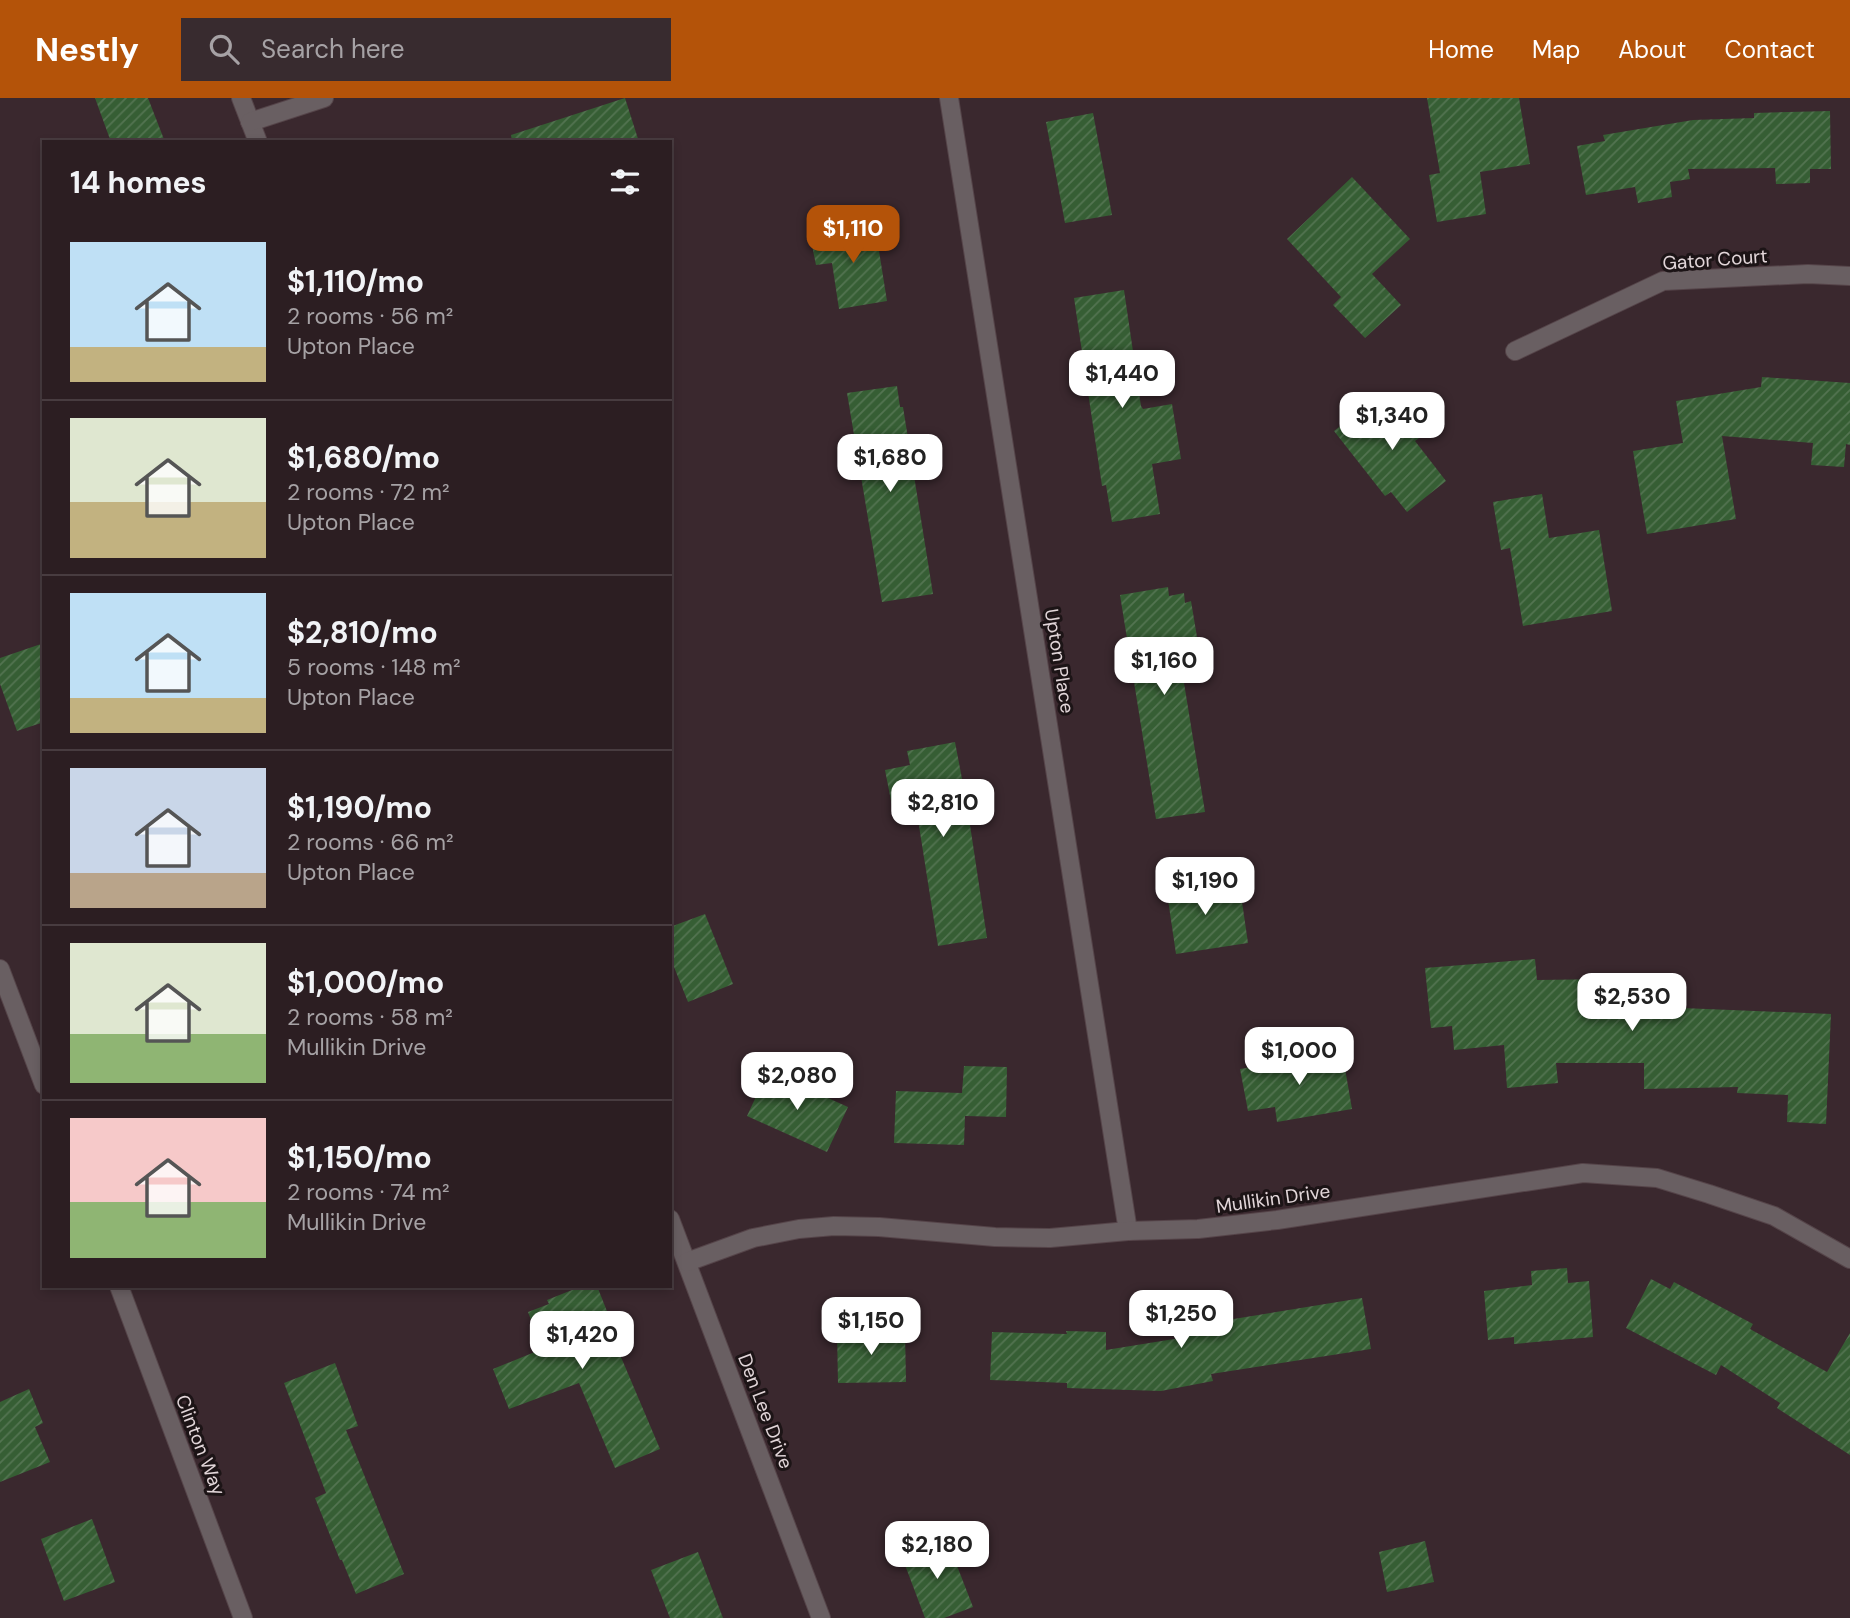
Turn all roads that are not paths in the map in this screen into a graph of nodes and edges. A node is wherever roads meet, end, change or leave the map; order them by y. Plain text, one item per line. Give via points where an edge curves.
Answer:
1 (241, 98) edge
2 (324, 98) edge
3 (949, 98) edge
4 (250, 122) junction
5 (257, 140) edge
6 (1850, 276) edge
7 (1515, 351) dead end
8 (0, 969) edge
9 (4, 990) edge
10 (42, 1080) edge
11 (672, 1224) edge
12 (1128, 1231) junction
13 (1850, 1259) edge
14 (687, 1262) junction
15 (120, 1288) edge
16 (243, 1618) edge
17 (821, 1618) edge

1 - 4 street
2 - 4 street
3 - 12 street, Upton Place
4 - 5 street
6 - 7 street, Gator Court via 1663,281
8 - 9 street
9 - 10 street
11 - 14 street, Den Lee Drive
12 - 13 street, Mullikin Drive via 1277,1220 1583,1173 1657,1178 1709,1194 1774,1216
12 - 14 street, Mullikin Drive via 1050,1238 834,1226 753,1238
14 - 17 street, Den Lee Drive
15 - 16 street, Clinton Way

